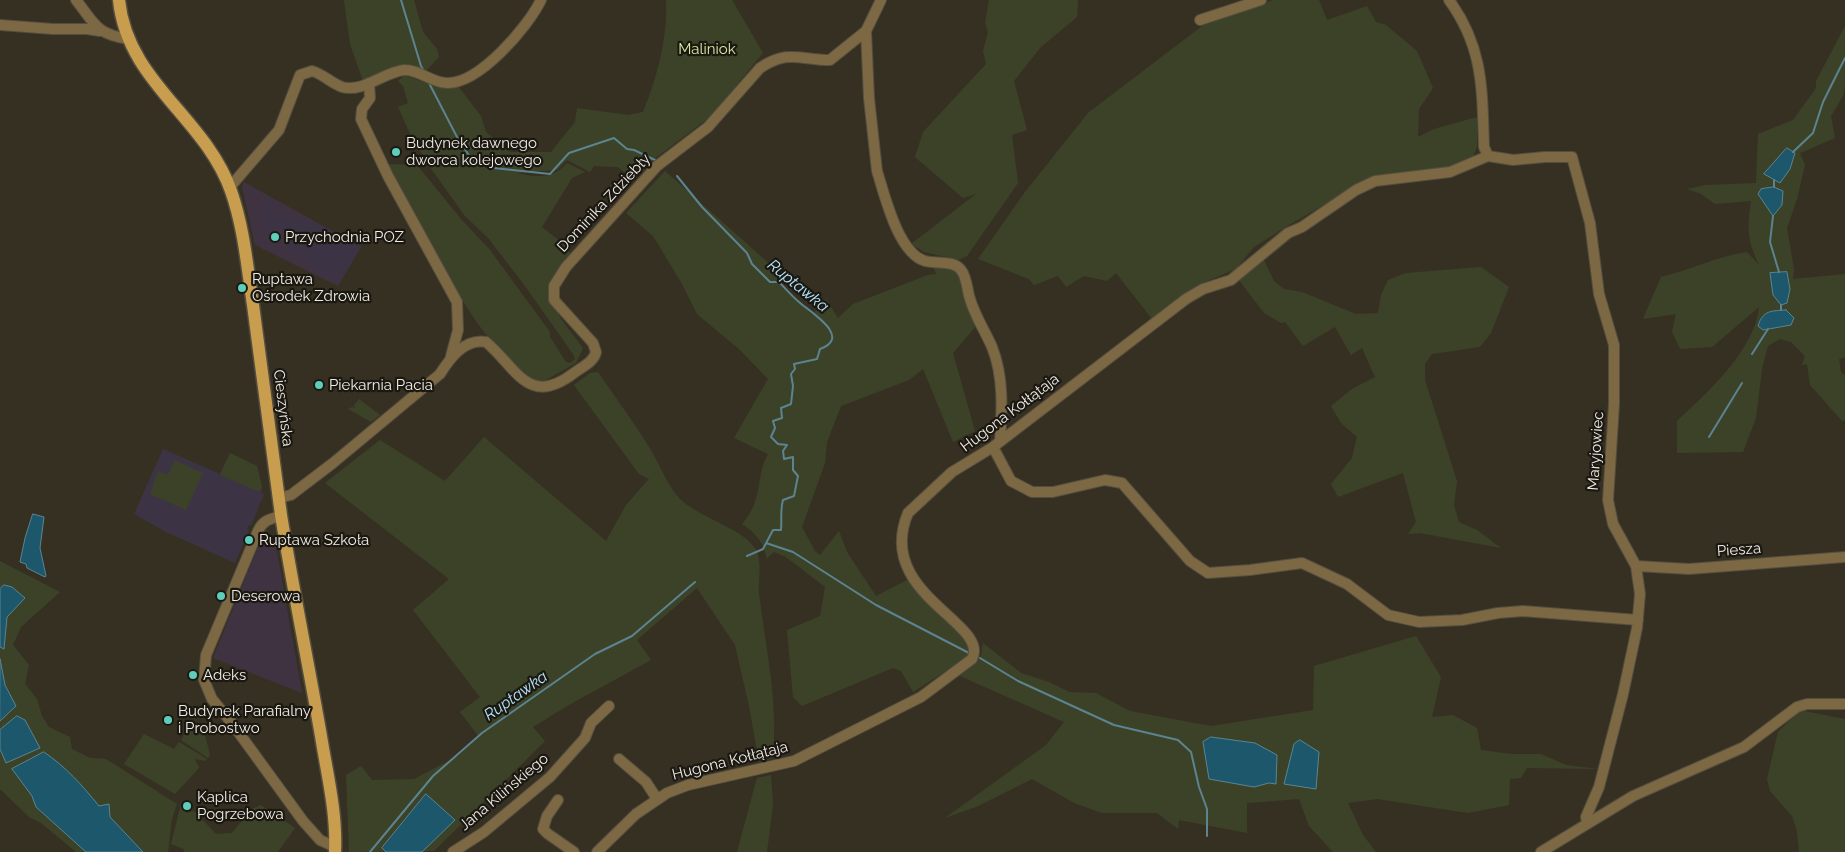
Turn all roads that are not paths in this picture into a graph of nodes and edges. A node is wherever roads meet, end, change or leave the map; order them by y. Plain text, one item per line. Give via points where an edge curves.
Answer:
1 (76, 0) edge
2 (119, 0) edge
3 (541, 0) edge
4 (881, 0) edge
5 (1261, 0) edge
6 (1449, 0) edge
7 (1200, 20) dead end
8 (0, 25) edge
9 (100, 31) junction
10 (866, 31) junction
11 (128, 39) junction
12 (369, 84) junction
13 (1488, 156) junction
14 (230, 187) junction
15 (450, 359) junction
16 (996, 444) junction
17 (279, 498) junction
18 (281, 516) junction
19 (1845, 557) edge
20 (1636, 566) junction
21 (1638, 620) junction
22 (1845, 704) edge
23 (609, 706) dead end
24 (619, 759) dead end
25 (657, 799) junction
26 (558, 800) dead end
27 (1587, 823) junction
28 (335, 849) edge
29 (453, 852) edge
30 (574, 852) edge
31 (597, 852) edge
32 (1541, 852) edge

1 - 9 street
2 - 11 main road, Cieszyńska
3 - 12 street via 489,64 466,78 447,83 404,70
4 - 10 street, Dominika Zdziebły
5 - 7 street
6 - 13 street via 1466,24 1479,63 1484,147
8 - 9 street
9 - 11 street via 108,36
10 - 15 street, Dominika Zdziebły via 830,60 786,56 760,68 708,127 657,166 566,267 554,286 554,300 593,343 596,352 592,360 566,379 547,387 536,387 517,376 486,342 479,341 461,349
10 - 16 street via 869,98 880,180 908,251 926,261 957,266 963,273 970,300 993,349 998,370 1002,396
11 - 14 main road, Cieszyńska via 152,82 209,148
12 - 14 street via 343,87 312,71 300,75 278,130
12 - 15 street, Dominika Zdziebły via 370,98 362,109 361,119 388,176 457,302 458,330
13 - 16 street, Hugona Kołłątaja via 1450,172 1375,181 1356,190 1288,233 1230,280 1186,299
13 - 20 street, Maryjowiec via 1513,160 1566,156 1574,161 1590,223 1599,294 1614,345 1608,500 1616,530
14 - 17 main road, Cieszyńska via 246,251
15 - 17 street, Dominika Zdziebły via 440,374 333,463 291,495
16 - 21 street via 1011,480 1032,492 1052,492 1105,480 1122,483 1190,561 1208,573 1302,563 1346,584 1388,615 1419,622 1462,620 1523,611
16 - 25 street, Hugona Kołłątaja via 952,472 912,507 902,533 904,556 911,576 923,593 969,635 974,645 972,659 921,697 804,757 780,766 688,785
17 - 18 main road, Cieszyńska
18 - 28 main road, Cieszyńska via 331,799
18 - 28 street via 261,524 206,655 204,680 212,699 302,821 320,840
19 - 20 street, Piesza via 1689,569
20 - 21 street, Maryjowiec via 1640,594
21 - 27 street, Maryjowiec via 1623,694 1599,787 1586,817
22 - 27 street via 1797,707 1744,747 1633,796
23 - 29 street, Jana Kilińskiego via 591,723 585,738 550,777 484,832
24 - 25 street via 646,782
25 - 31 street, Hugona Kołłątaja
26 - 30 street via 543,829
27 - 32 street

